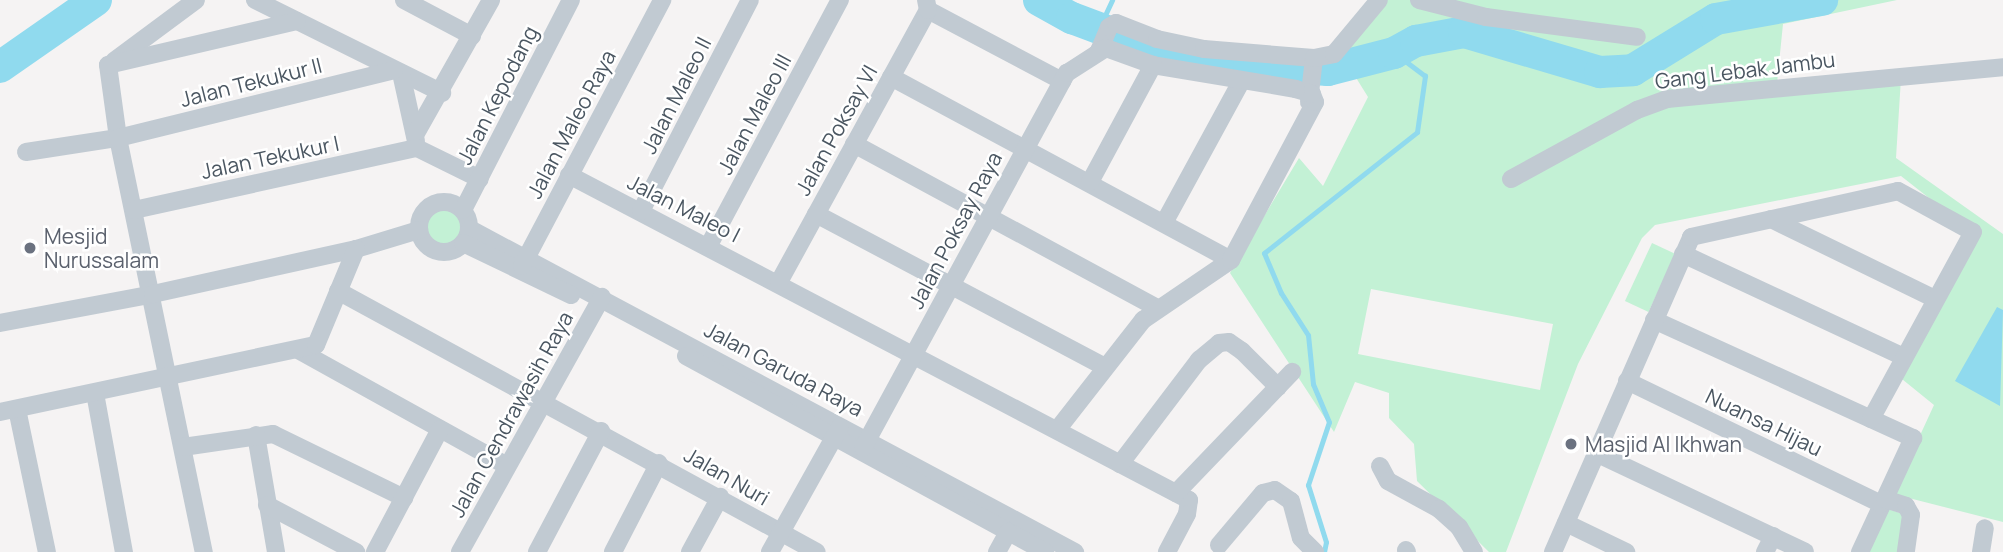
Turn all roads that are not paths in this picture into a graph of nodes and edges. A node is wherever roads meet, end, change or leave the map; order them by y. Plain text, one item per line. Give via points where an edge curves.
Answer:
1 (196, 0) edge
2 (254, 0) edge
3 (404, 0) edge
4 (491, 0) edge
5 (571, 0) edge
6 (662, 0) edge
7 (750, 0) edge
8 (1379, 0) edge
9 (1419, 0) edge
10 (839, 2) edge
11 (927, 5) edge
12 (297, 21) junction
13 (258, 32) junction
14 (472, 36) junction
15 (1637, 37) dead end
16 (1102, 49) junction
17 (1314, 60) junction
18 (108, 65) junction
19 (1153, 65) junction
20 (2003, 67) edge
21 (398, 71) junction
22 (891, 77) junction
23 (1062, 81) junction
24 (1241, 82) junction
25 (1314, 92) junction
26 (442, 93) junction
27 (118, 138) junction
28 (416, 141) junction
29 (854, 144) junction
30 (1025, 147) junction
31 (26, 152) dead end
32 (569, 175) junction
33 (480, 179) junction
34 (1511, 179) dead end
35 (1090, 182) junction
36 (134, 210) junction
37 (463, 210) junction
38 (641, 211) junction
39 (816, 214) junction
40 (987, 216) junction
41 (1771, 219) junction
42 (1164, 223) junction
43 (419, 230) junction
44 (467, 236) junction
45 (709, 246) junction
46 (356, 249) junction
47 (1683, 254) junction
48 (1231, 260) junction
49 (524, 263) junction
50 (779, 282) junction
51 (951, 285) junction
52 (338, 291) junction
53 (153, 294) junction
54 (1936, 299) junction
55 (599, 303) junction
56 (1157, 308) junction
57 (1654, 320) junction
58 (0, 323) edge
59 (309, 351) junction
60 (914, 354) junction
61 (1904, 357) junction
62 (1105, 367) junction
63 (1292, 372) dead end
64 (169, 377) junction
65 (1627, 381) junction
66 (1278, 387) junction
67 (95, 393) junction
68 (544, 399) junction
69 (9, 410) edge
70 (1871, 419) junction
71 (440, 429) junction
72 (1057, 430) junction
73 (601, 431) junction
74 (839, 431) junction
75 (256, 435) junction
76 (865, 445) junction
77 (183, 447) junction
78 (1596, 453) junction
79 (659, 463) junction
80 (1120, 464) junction
81 (508, 466) junction
82 (1380, 466) dead end
83 (1176, 494) junction
84 (720, 497) junction
85 (404, 498) junction
86 (1883, 501) junction
87 (267, 505) junction
88 (992, 515) junction
89 (1566, 523) junction
90 (1985, 528) dead end
91 (780, 532) junction
92 (1008, 532) junction
93 (1769, 544) edge
94 (1219, 545) dead end
95 (47, 552) edge
96 (124, 552) edge
97 (204, 552) edge
98 (276, 552) edge
99 (356, 552) edge
100 (375, 552) edge
101 (460, 552) edge
102 (537, 552) edge
103 (613, 552) edge
104 (690, 552) edge
105 (770, 552) edge
106 (817, 552) edge
107 (997, 552) edge
108 (1045, 552) edge
109 (1075, 552) edge
110 (1167, 552) edge
111 (1315, 552) edge
112 (1474, 552) edge
113 (1553, 552) edge
114 (1626, 552) edge
115 (1805, 552) edge
116 (1860, 552) edge
117 (1906, 552) edge
118 (1981, 552) edge

1 - 18 street
2 - 12 street
2 - 13 street
3 - 14 street
4 - 14 street
5 - 33 street, Jalan Kepodang
6 - 32 street, Jalan Maleo Raya
7 - 38 street, Jalan Maleo II
8 - 17 street via 1334,54
9 - 15 street via 1486,17
10 - 45 street, Jalan Maleo III
11 - 22 street, Jalan Poksay VI
11 - 23 street
12 - 13 street
12 - 21 street
13 - 18 street
14 - 26 street
16 - 17 street via 1109,27 1116,23 1157,39 1204,49
16 - 19 street
16 - 23 street, Jalan Poksay Raya via 1071,67
17 - 25 street
18 - 27 street
19 - 24 street
19 - 35 street
20 - 34 street, Gang Lebak Jambu via 1667,99 1637,110
21 - 26 street
21 - 27 street, Jalan Tekukur II
21 - 28 street
22 - 29 street, Jalan Poksay VI
22 - 30 street
23 - 30 street, Jalan Poksay Raya
24 - 25 street
24 - 42 street
25 - 48 street
26 - 28 street
27 - 31 street, Jalan Tekukur II
27 - 36 street
28 - 33 street
28 - 36 street, Jalan Tekukur I
29 - 39 street, Jalan Poksay VI
29 - 40 street
30 - 35 street
30 - 40 street, Jalan Poksay Raya
32 - 38 street, Jalan Maleo I
32 - 49 street, Jalan Maleo Raya
33 - 37 street, Jalan Kepodang
35 - 42 street
36 - 53 street
37 - 43 street via 449,202 433,204 422,215
37 - 44 street
38 - 45 street, Jalan Maleo I
39 - 50 street, Jalan Poksay VI
39 - 51 street
40 - 51 street, Jalan Poksay Raya
40 - 56 street
41 - 47 street via 1691,237
41 - 54 street
41 - 54 street via 1898,191 1973,232
42 - 48 street
43 - 44 street via 425,245 440,253
43 - 46 street
44 - 49 street, Jalan Garuda Raya
45 - 50 street, Jalan Maleo I
46 - 52 street
46 - 53 street
47 - 57 street
47 - 61 street
48 - 56 street
49 - 55 street, Jalan Garuda Raya
50 - 60 street, Jalan Maleo I
51 - 60 street, Jalan Poksay Raya
51 - 62 street
52 - 59 street
52 - 68 street, Jalan Nuri
53 - 58 street
53 - 64 street
54 - 61 street
55 - 68 street, Jalan Cendrawasih Raya
55 - 74 street, Jalan Garuda Raya
56 - 62 street
57 - 65 street
57 - 70 street
59 - 64 street
59 - 71 street
60 - 72 street, Jalan Maleo I
60 - 76 street, Jalan Poksay Raya
61 - 70 street
62 - 72 street
63 - 66 street
64 - 67 street
64 - 77 street
65 - 78 street
65 - 86 street, Nuansa Hijau
66 - 80 street via 1242,351 1229,342 1219,343 1199,360
66 - 83 street
67 - 69 street
67 - 96 street
68 - 73 street, Jalan Nuri
68 - 81 street, Jalan Cendrawasih Raya
69 - 95 street
70 - 86 street via 1913,438
71 - 81 street
71 - 85 street
72 - 80 street, Jalan Maleo I
73 - 79 street, Jalan Nuri
73 - 102 street
74 - 76 street, Jalan Garuda Raya
74 - 91 street, Jalan Nuri
75 - 77 street
75 - 85 street via 273,434 296,443
75 - 87 street
76 - 88 street, Jalan Garuda Raya
77 - 97 street
78 - 89 street
78 - 93 street
79 - 84 street, Jalan Nuri
79 - 103 street
80 - 83 street, Jalan Maleo I
81 - 101 street, Jalan Cendrawasih Raya
82 - 112 street via 1388,481 1451,520
83 - 110 street via 1189,500 1187,514
84 - 91 street, Jalan Nuri
84 - 104 street
85 - 100 street
86 - 116 street
86 - 117 street, Nuansa Hijau via 1906,506 1911,515
87 - 98 street
87 - 99 street
88 - 92 street, Jalan Garuda Raya
88 - 109 street, Jalan Garuda Raya
89 - 113 street
89 - 114 street
90 - 118 street
91 - 105 street
91 - 106 street
92 - 107 street
92 - 108 street, Jalan Garuda Raya
93 - 115 street
94 - 111 street via 1263,493 1275,490 1291,501 1300,538

